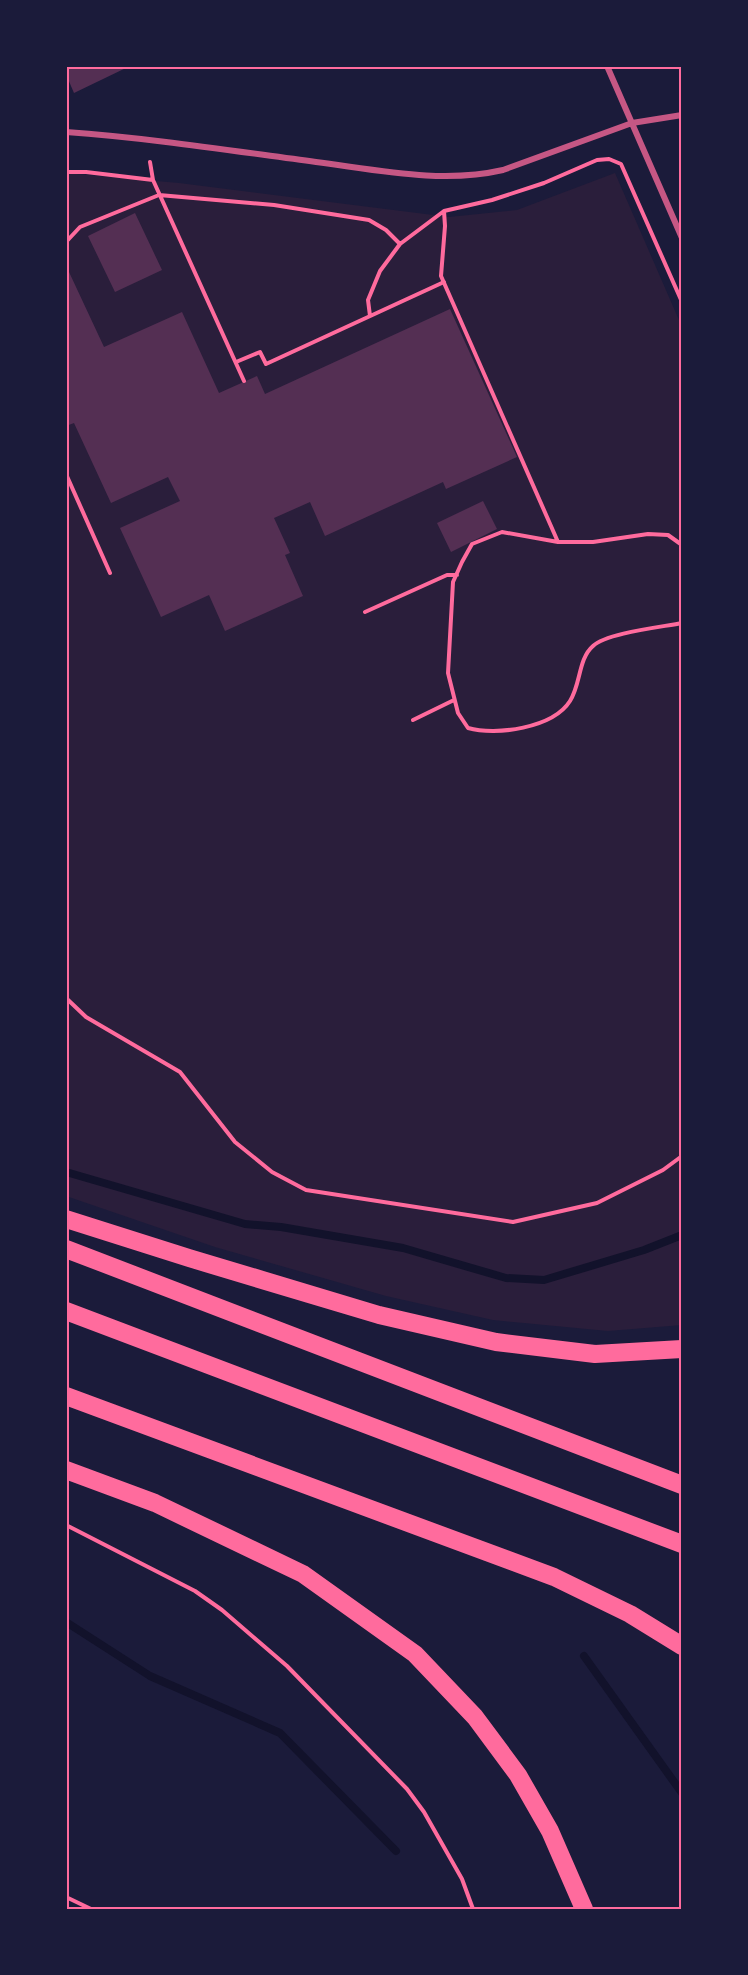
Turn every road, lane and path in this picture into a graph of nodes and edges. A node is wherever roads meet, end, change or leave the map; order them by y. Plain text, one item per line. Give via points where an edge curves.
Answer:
1 (607, 66) edge
2 (682, 115) edge
3 (632, 123) junction
4 (66, 132) edge
5 (150, 162) dead end
6 (66, 172) edge
7 (153, 180) junction
8 (159, 195) junction
9 (444, 211) junction
10 (682, 238) edge
11 (66, 242) edge
12 (400, 244) junction
13 (444, 282) junction
14 (682, 302) edge
15 (370, 316) junction
16 (236, 362) junction
17 (244, 381) dead end
18 (66, 474) edge
19 (558, 542) junction
20 (682, 545) edge
21 (110, 573) dead end
22 (456, 575) junction
23 (365, 612) dead end
24 (682, 623) edge
25 (454, 700) junction
26 (413, 720) dead end
27 (66, 998) edge
28 (682, 1156) edge
29 (66, 1219) edge
30 (66, 1249) edge
31 (66, 1311) edge
32 (682, 1349) edge
33 (66, 1396) edge
34 (66, 1470) edge
35 (682, 1485) edge
36 (66, 1525) edge
37 (682, 1544) edge
38 (682, 1646) edge
39 (66, 1897) edge
40 (91, 1909) edge
41 (473, 1909) edge
42 (584, 1909) edge

1 - 3 street
2 - 3 street
3 - 4 street via 503,170 461,176 413,175
3 - 10 street
5 - 7 path
6 - 7 path
7 - 8 path
8 - 11 path via 80,227
8 - 12 path via 274,205 369,220
8 - 16 path
9 - 12 path
9 - 13 path
9 - 14 path via 492,200 597,160 609,159 621,164
12 - 15 path via 380,271 368,300
13 - 15 path
13 - 19 path
15 - 16 path via 266,364 260,352
16 - 17 path
18 - 21 path
19 - 20 path via 593,542 648,534 668,536
19 - 22 path via 502,531 472,544
22 - 23 path via 447,575
22 - 25 path via 448,673
24 - 25 path via 594,644 586,653 570,700 557,714 533,725 483,732 468,728
25 - 26 path
27 - 28 path via 86,1017 180,1072 235,1142 272,1172 306,1190 513,1222 597,1203 663,1170
29 - 32 highway via 379,1315 496,1342 595,1354
30 - 35 highway
31 - 37 highway
33 - 38 highway via 554,1577 630,1614
34 - 42 highway via 155,1503 303,1574 415,1654 475,1717 518,1775 550,1831
36 - 41 path via 195,1591 287,1666 407,1789 462,1879
39 - 40 path

